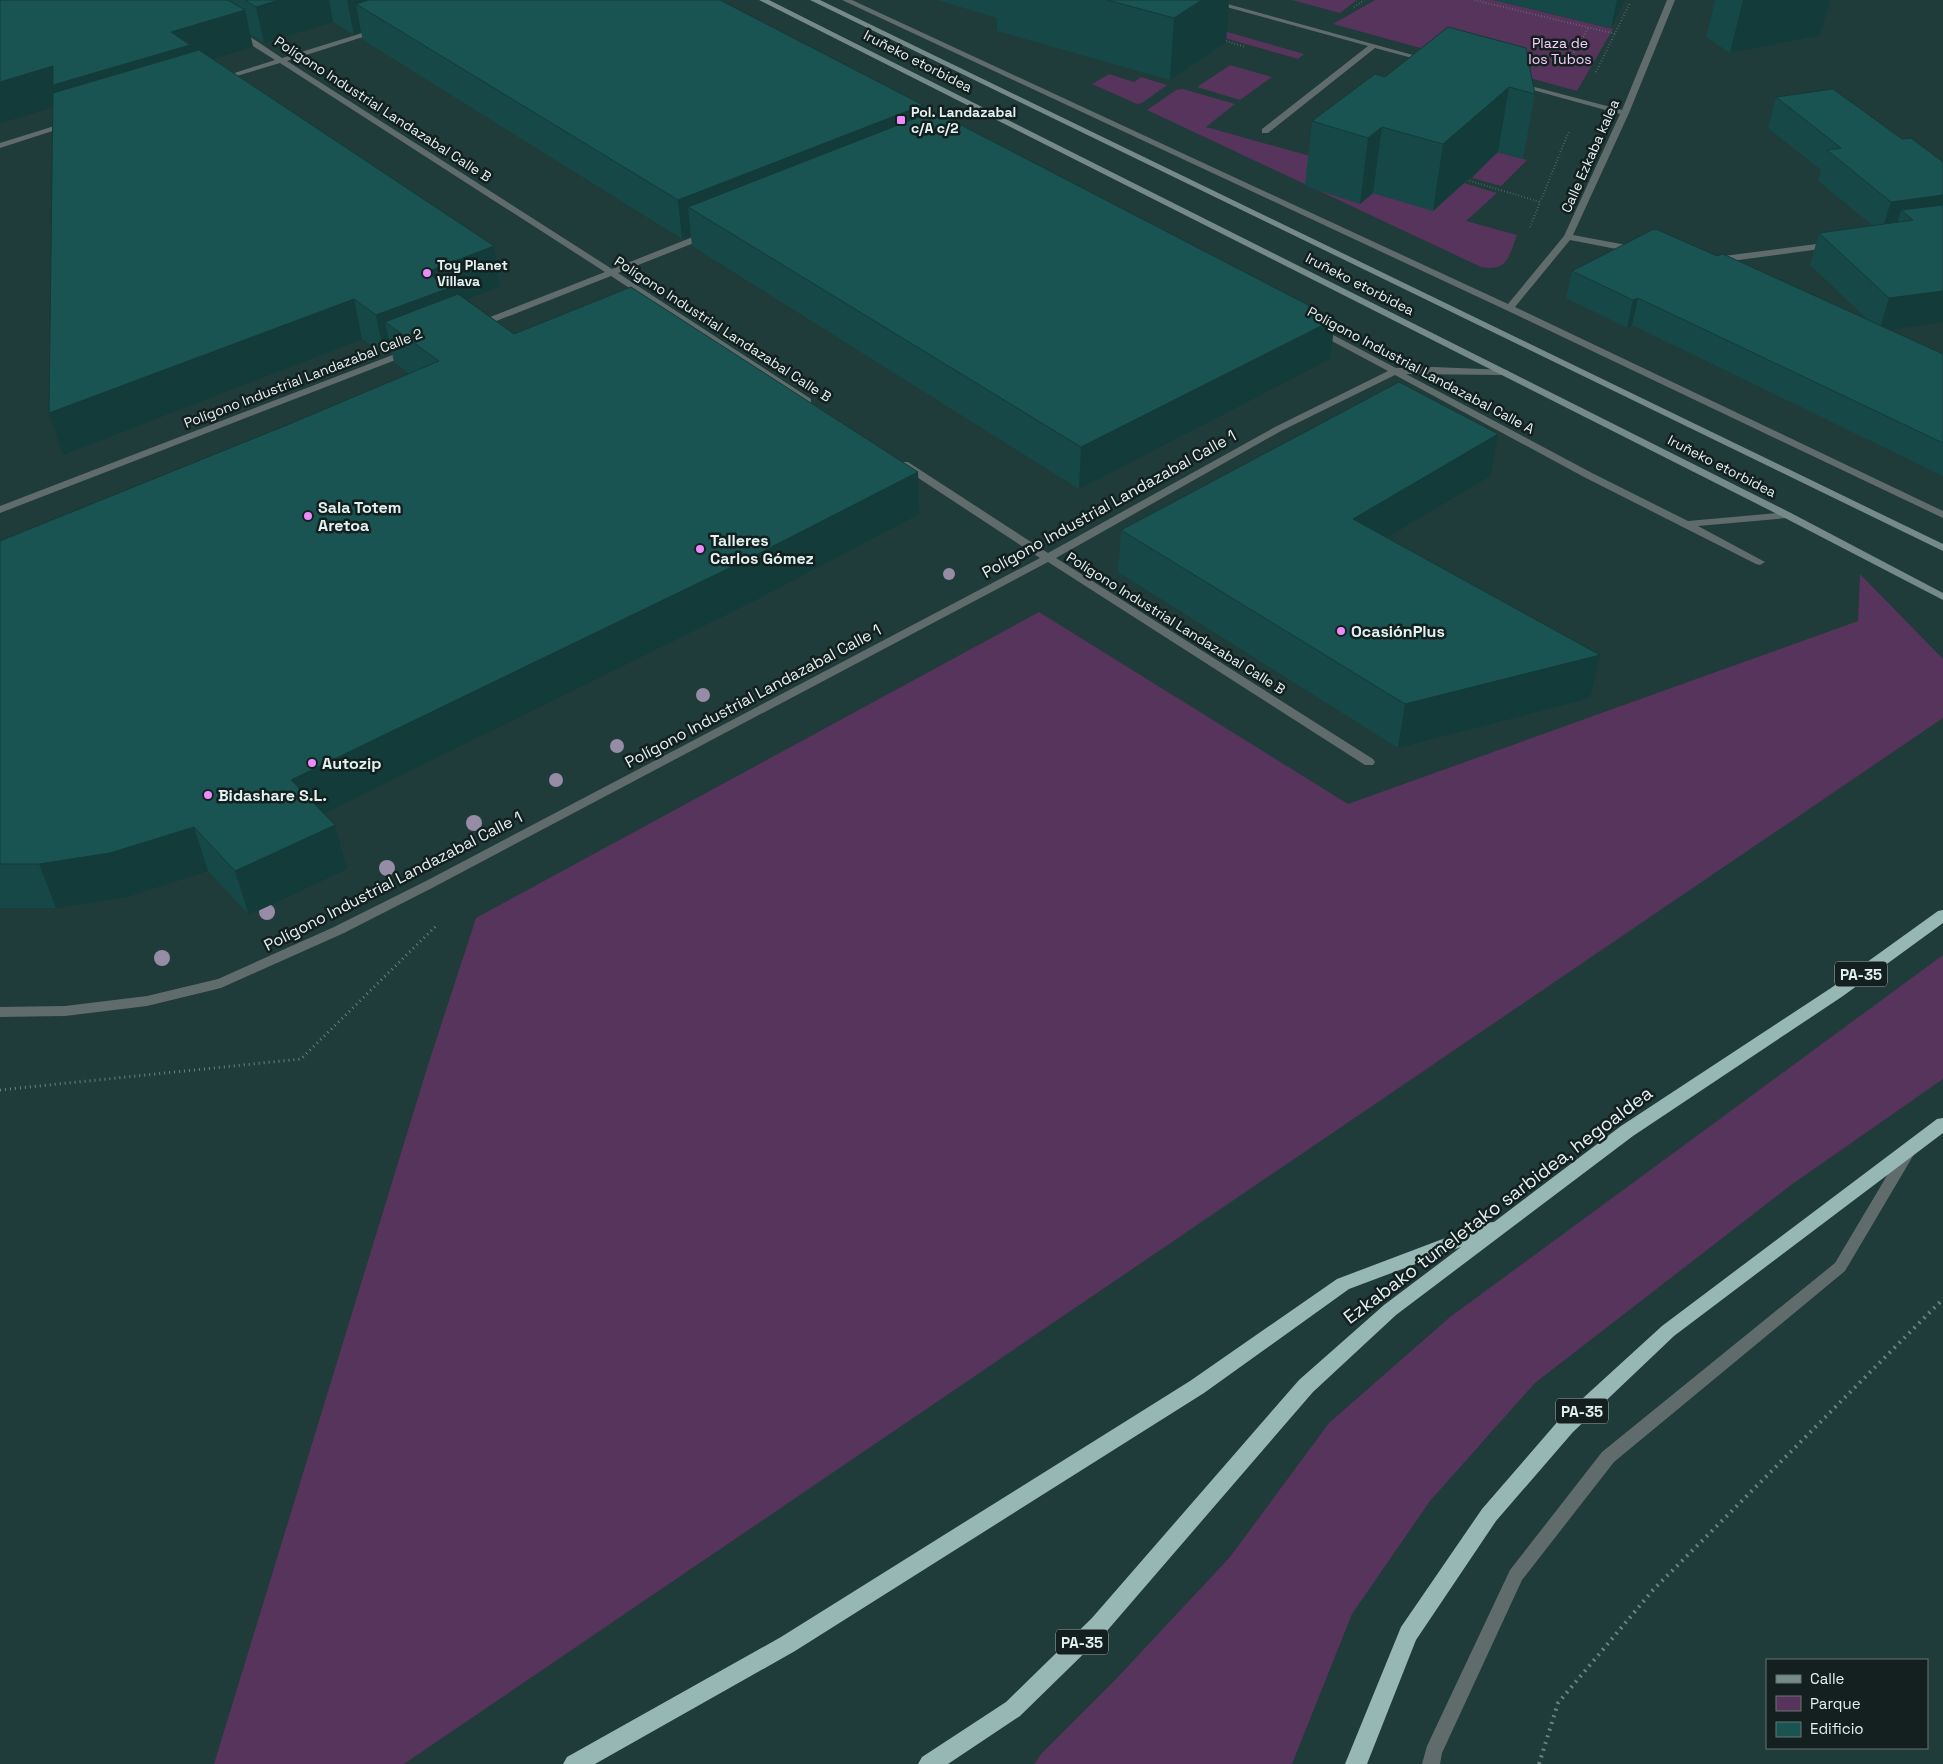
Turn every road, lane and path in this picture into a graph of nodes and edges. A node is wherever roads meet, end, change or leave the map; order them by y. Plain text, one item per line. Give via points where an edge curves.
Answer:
1 (763, 0) edge
2 (814, 0) edge
3 (846, 0) edge
4 (1204, 0) edge
5 (1364, 0) edge
6 (1474, 0) edge
7 (1632, 0) edge
8 (1671, 0) edge
9 (1349, 11) dead end
10 (228, 26) edge
11 (1589, 27) junction
12 (388, 28) edge
13 (1616, 34) junction
14 (1373, 46) junction
15 (282, 61) junction
16 (1431, 61) edge
17 (1565, 67) dead end
18 (1594, 76) dead end
19 (215, 81) edge
20 (1508, 82) edge
21 (1625, 113) junction
22 (75, 123) edge
23 (1265, 131) dead end
24 (0, 146) edge
25 (1458, 178) edge
26 (1540, 202) dead end
27 (716, 231) edge
28 (1568, 237) junction
29 (1845, 243) edge
30 (1649, 252) edge
31 (1706, 262) edge
32 (612, 273) junction
33 (1510, 308) junction
34 (1313, 327) edge
35 (464, 330) edge
36 (417, 348) edge
37 (1396, 371) junction
38 (1504, 372) junction
39 (816, 406) edge
40 (899, 461) edge
41 (0, 510) edge
42 (1787, 515) junction
43 (1943, 515) edge
44 (1686, 524) junction
45 (1943, 548) edge
46 (1048, 558) junction
47 (1760, 562) dead end
48 (1943, 597) edge
49 (1369, 762) dead end
50 (1943, 915) edge
51 (437, 926) dead end
52 (0, 1012) edge
53 (0, 1090) edge
54 (1943, 1124) edge
55 (1911, 1147) junction
56 (1507, 1222) junction
57 (1943, 1299) edge
58 (574, 1764) edge
59 (929, 1764) edge
60 (1356, 1764) edge
61 (1431, 1764) edge
62 (1539, 1764) edge

1 - 38 main road, Iruñeko etorbidea
2 - 45 main road, Iruñeko etorbidea
3 - 33 street, Iruñeko etorbidea
4 - 14 street
5 - 9 path
6 - 11 path
7 - 13 path
8 - 21 street, Calle Ezkaba kalea
10 - 15 street, Polígono Industrial Landazabal Calle B
11 - 13 path
11 - 17 path
12 - 15 street
13 - 18 path
14 - 16 street
14 - 23 street
15 - 19 street
15 - 32 street, Polígono Industrial Landazabal Calle B
20 - 21 street
21 - 28 street, Calle Ezkaba kalea
22 - 24 street
25 - 26 path
27 - 32 street
28 - 30 street
28 - 33 street, Calle Ezkaba kalea
29 - 31 street
32 - 35 street
32 - 39 street, Polígono Industrial Landazabal Calle B
33 - 43 street, Iruñeko etorbidea
34 - 37 street, Polígono Industrial Landazabal Calle A
36 - 41 street, Polígono Industrial Landazabal Calle 2
37 - 38 street, Polígono Industrial Landazabal Calle 1
37 - 44 street, Polígono Industrial Landazabal Calle A
37 - 46 street, Polígono Industrial Landazabal Calle 1 via 1278,429
38 - 42 main road, Iruñeko etorbidea
40 - 46 street, Polígono Industrial Landazabal Calle B
42 - 44 street
42 - 48 main road, Iruñeko etorbidea
44 - 47 street, Polígono Industrial Landazabal Calle A
46 - 49 street, Polígono Industrial Landazabal Calle B
46 - 52 street, Polígono Industrial Landazabal Calle 1 via 430,884 221,984 146,1001 65,1011
50 - 56 highway, Ezkabako tuneletako sarbidea, hegoaldea / PA-35 via 1837,992 1627,1131
51 - 53 path via 301,1059
54 - 55 highway, PA-35
55 - 60 highway, PA-35 via 1668,1331 1566,1426 1489,1515 1408,1634
55 - 61 street via 1840,1267 1608,1457 1596,1472 1516,1575 1433,1752
56 - 58 highway via 1343,1284 1197,1387 788,1644
56 - 59 highway, Ezkabako tuneletako sarbidea, hegoaldea / PA-35 via 1390,1310 1306,1386 1100,1625 1013,1709
57 - 62 path via 1652,1590 1558,1703

